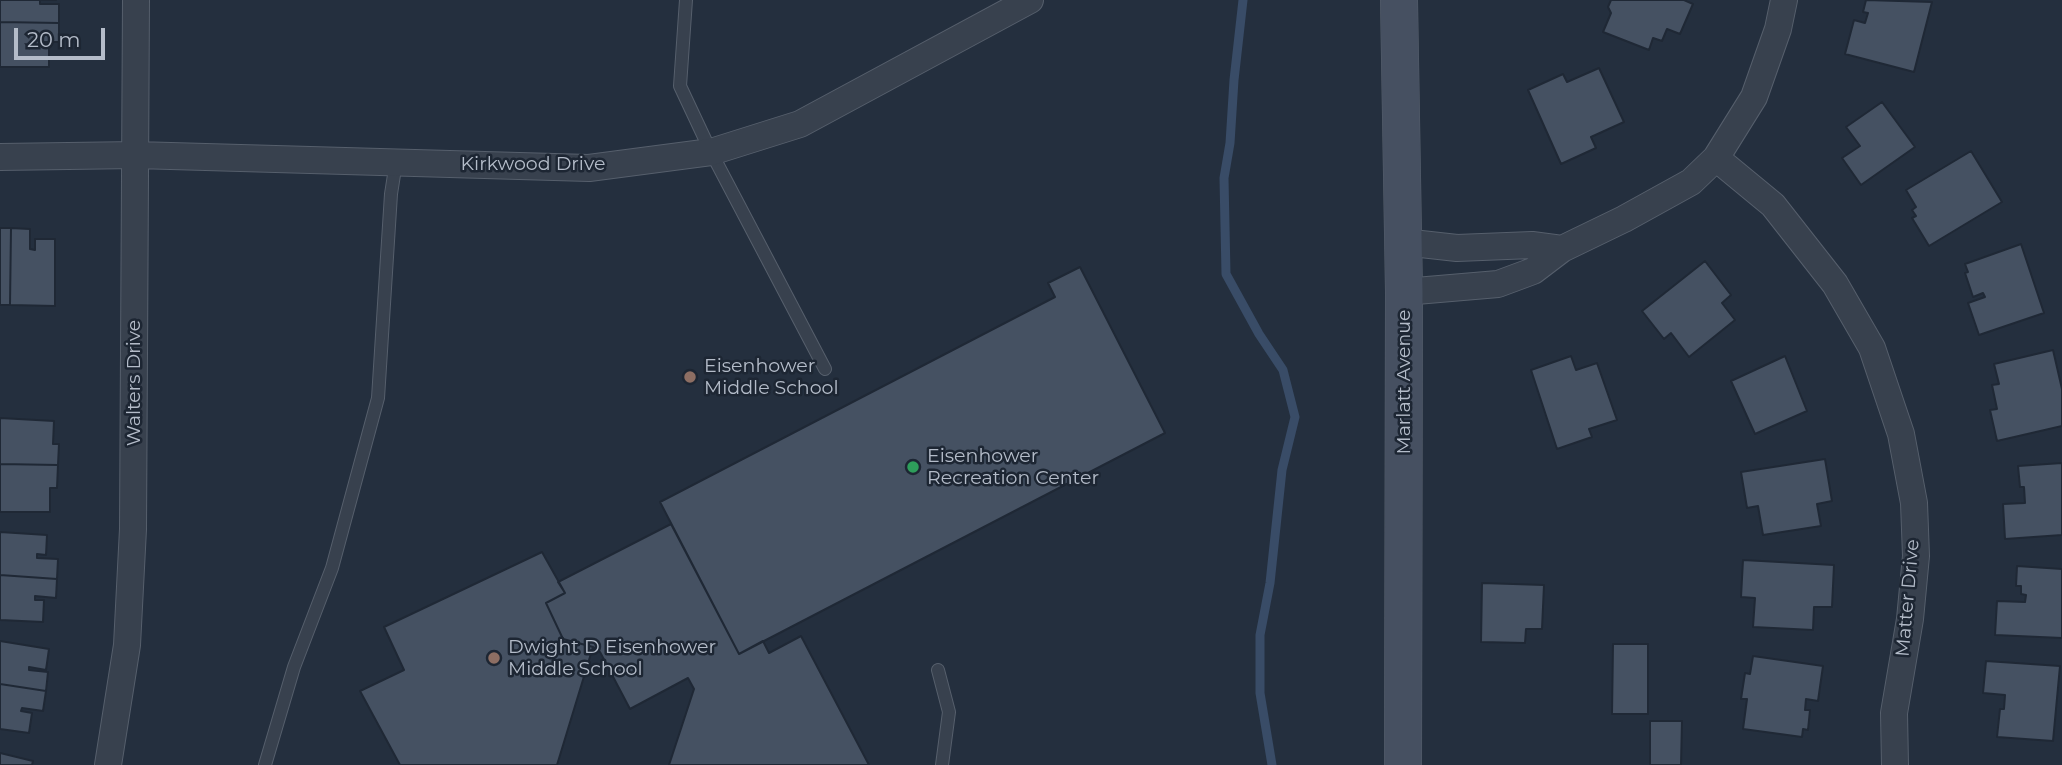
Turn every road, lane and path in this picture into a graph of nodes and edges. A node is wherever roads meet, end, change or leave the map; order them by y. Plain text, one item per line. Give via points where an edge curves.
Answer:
1 (136, 0) edge
2 (686, 0) edge
3 (1030, 0) edge
4 (1399, 0) edge
5 (1784, 0) edge
6 (711, 152) junction
7 (136, 155) junction
8 (0, 157) edge
9 (1716, 158) junction
10 (396, 162) junction
11 (1403, 242) junction
12 (1562, 249) junction
13 (1404, 292) junction
14 (825, 369) dead end
15 (938, 670) dead end
16 (108, 765) edge
17 (265, 765) edge
18 (942, 765) edge
19 (1403, 765) edge
20 (1895, 765) edge

1 - 7 street, Walters Drive
2 - 6 lane via 680,86
3 - 6 street, Kirkwood Drive via 800,124
4 - 11 street, Marlatt Avenue
5 - 9 street via 1754,97
6 - 10 street, Kirkwood Drive via 589,168
6 - 14 lane
7 - 8 street, Kirkwood Drive
7 - 10 street, Kirkwood Drive
7 - 16 street, Walters Drive via 133,542 127,645
9 - 12 street via 1690,182
9 - 20 street, Matter Drive via 1773,205 1835,284 1872,348 1901,435 1913,503 1916,556 1894,713
10 - 17 lane via 378,398 332,568
11 - 12 street via 1457,248 1532,245
11 - 13 street, Marlatt Avenue
12 - 13 street via 1533,271 1498,284
13 - 19 street, Marlatt Avenue
15 - 18 lane via 949,712

